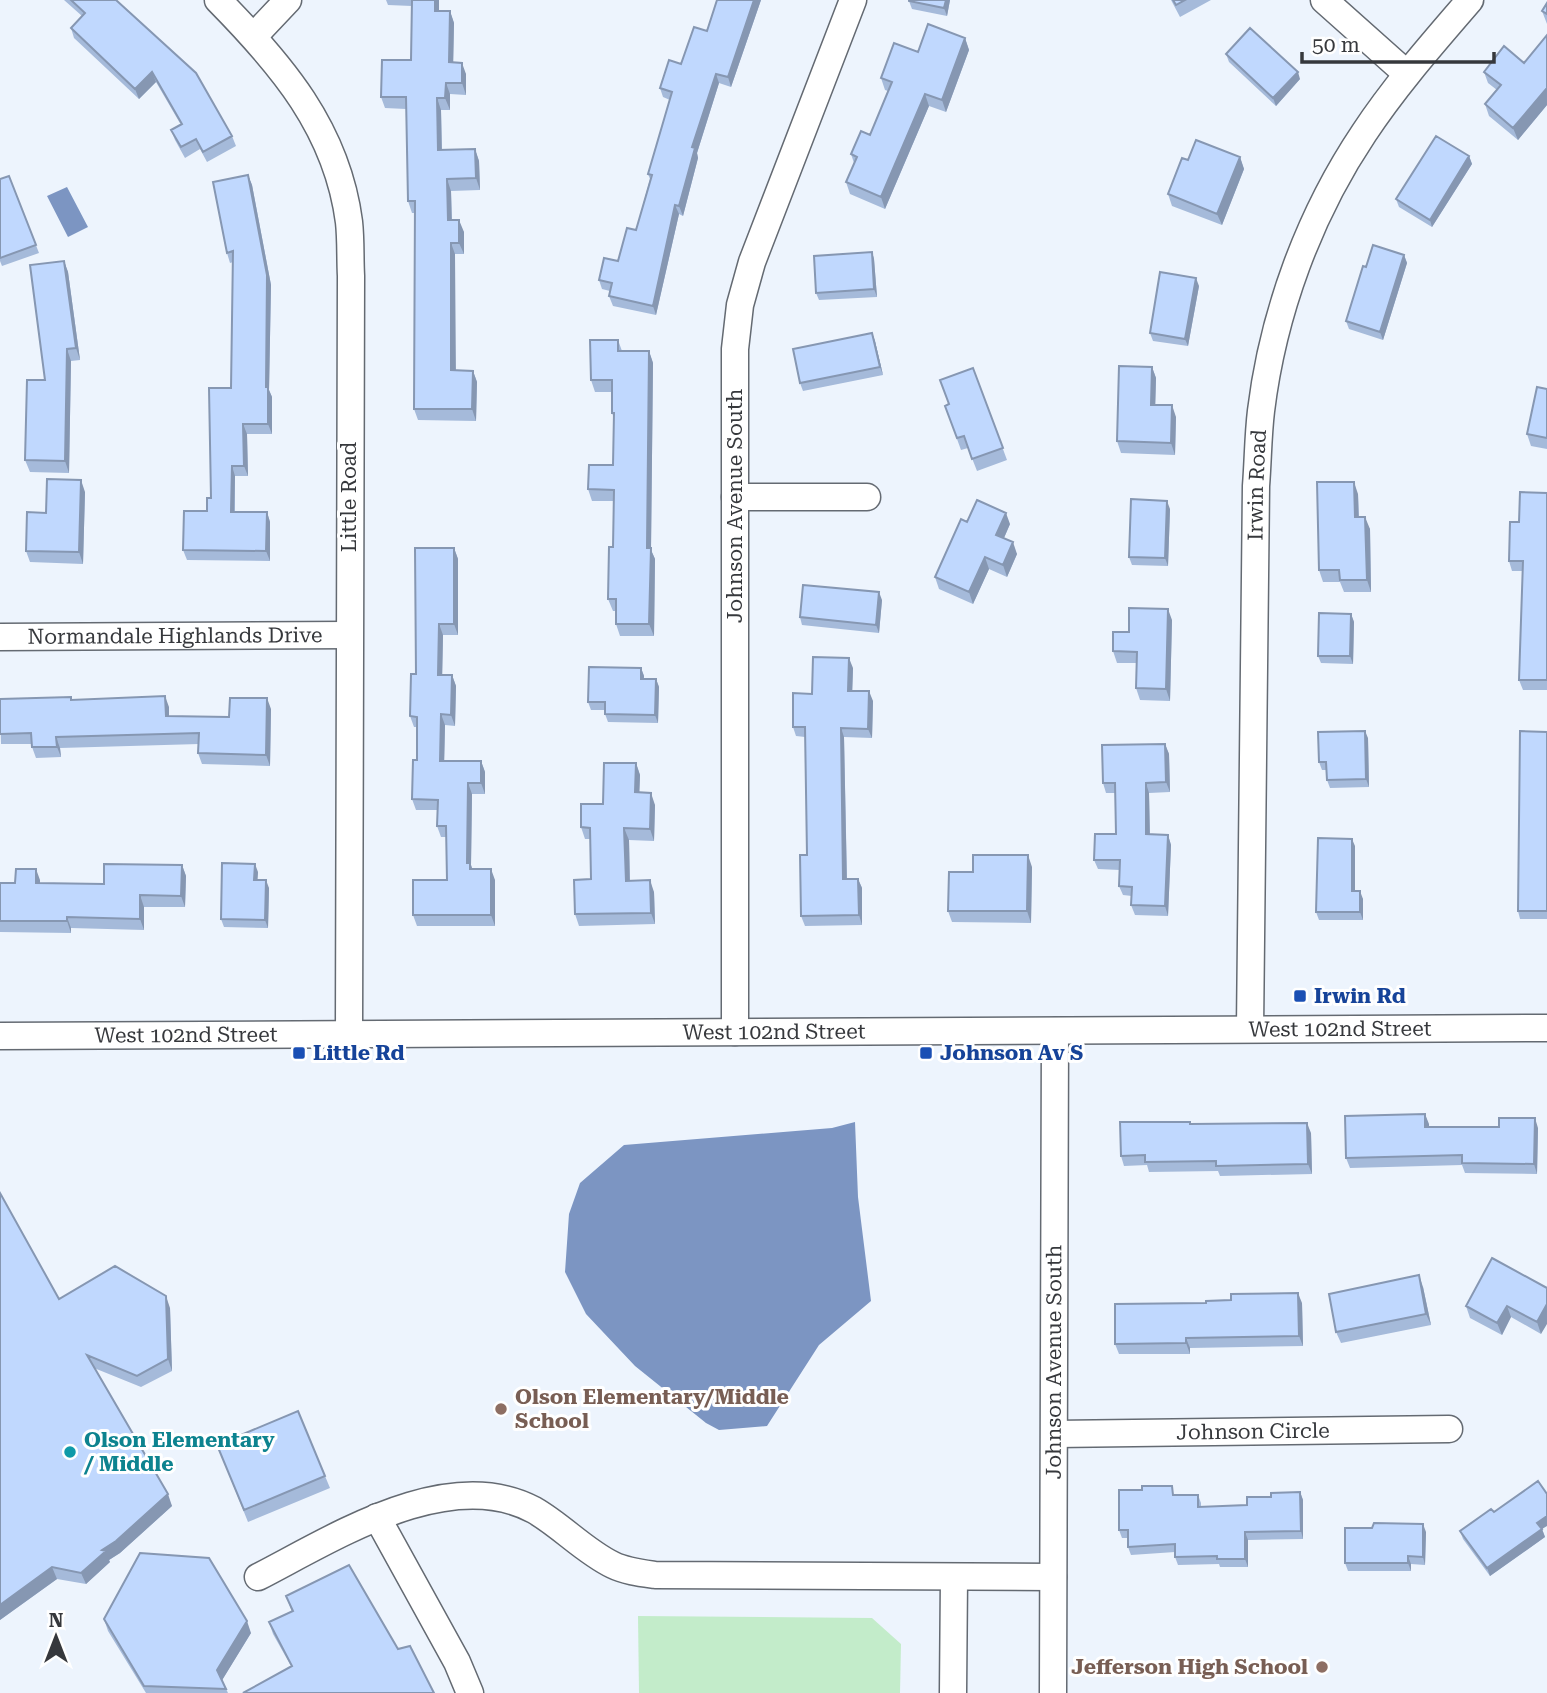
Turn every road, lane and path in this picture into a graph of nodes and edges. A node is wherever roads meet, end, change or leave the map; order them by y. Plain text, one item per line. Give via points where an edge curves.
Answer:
1 (218, 0) edge
2 (288, 0) edge
3 (853, 0) edge
4 (1324, 0) edge
5 (1470, 0) edge
6 (254, 36) junction
7 (1407, 74) junction
8 (735, 497) junction
9 (867, 497) dead end
10 (349, 635) junction
11 (0, 637) edge
12 (1547, 1028) edge
13 (1250, 1029) junction
14 (1055, 1031) junction
15 (735, 1032) junction
16 (349, 1034) junction
17 (0, 1036) edge
18 (1449, 1429) dead end
19 (1055, 1434) junction
20 (377, 1517) junction
21 (258, 1577) dead end
22 (954, 1577) junction
23 (1053, 1577) junction
24 (470, 1693) edge
25 (953, 1693) edge
26 (1053, 1693) edge

1 - 6 street, Little Road
2 - 6 street
3 - 8 street, Johnson Avenue South via 751,262 740,305 735,349
4 - 7 street
5 - 7 street, Irwin Road
6 - 10 street, Little Road via 316,121 337,170 349,222
7 - 13 street, Irwin Road via 1363,134 1301,254 1275,338 1261,411 1256,486
8 - 9 street
8 - 15 street, Johnson Avenue South
10 - 11 street, Normandale Highlands Drive
10 - 16 street, Little Road
12 - 13 street, West 102nd Street
13 - 14 street, West 102nd Street
14 - 15 street, West 102nd Street
14 - 19 street, Johnson Avenue South
15 - 16 street, West 102nd Street
16 - 17 street, West 102nd Street
18 - 19 street, Johnson Circle
19 - 23 street, Johnson Avenue South
20 - 21 street
20 - 22 street via 408,1506 478,1496 534,1510 614,1566 636,1572
20 - 24 street
22 - 23 street
22 - 25 street
23 - 26 street, Johnson Avenue South

